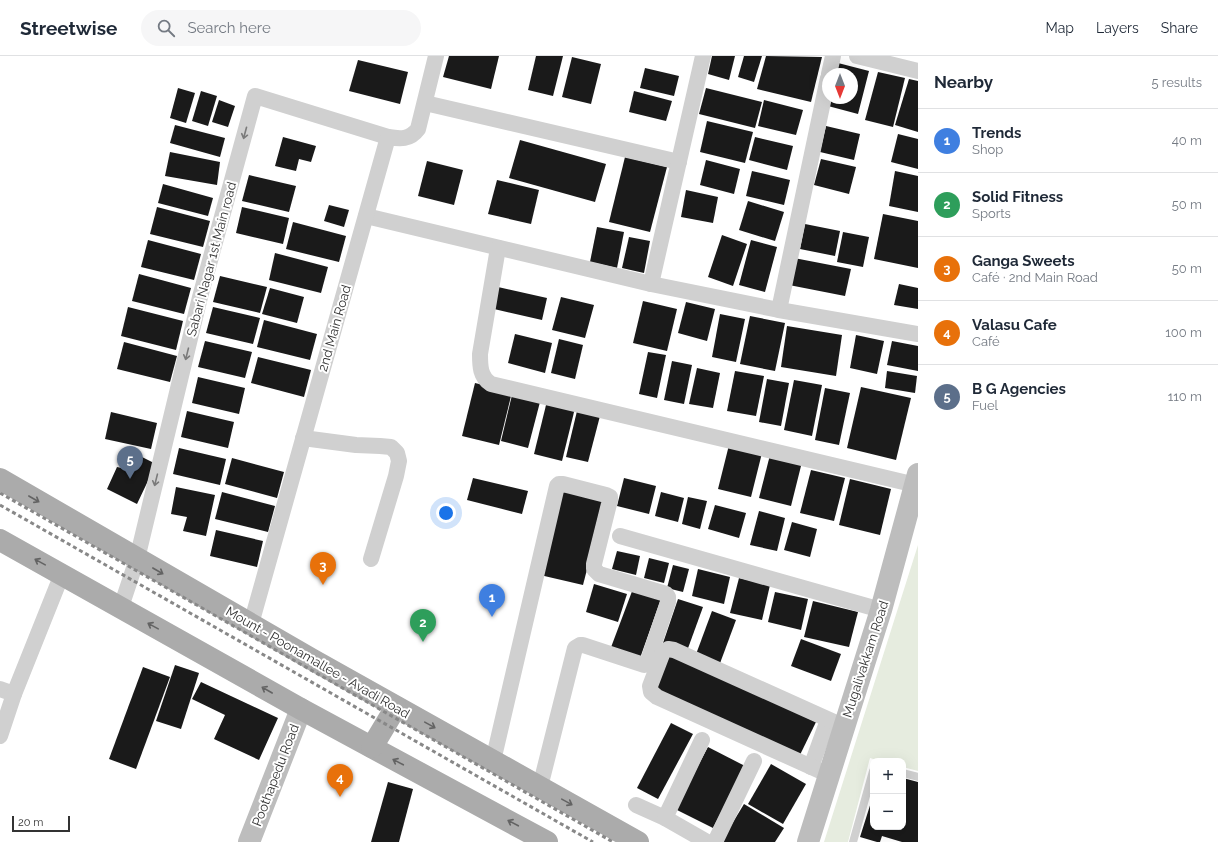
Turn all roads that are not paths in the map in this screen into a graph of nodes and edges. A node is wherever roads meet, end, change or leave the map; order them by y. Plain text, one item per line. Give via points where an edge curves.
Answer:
1 (436, 56) edge
2 (703, 56) edge
3 (833, 56) edge
4 (857, 56) edge
5 (830, 68) edge
6 (918, 71) edge
7 (425, 103) junction
8 (823, 104) edge
9 (388, 137) junction
10 (679, 162) junction
11 (366, 216) junction
12 (498, 248) junction
13 (651, 284) junction
14 (779, 310) junction
15 (918, 334) edge
16 (303, 438) junction
17 (0, 479) edge
18 (917, 480) edge
19 (620, 536) dead end
20 (0, 540) edge
21 (137, 559) junction
22 (371, 559) dead end
23 (62, 574) junction
24 (121, 607) junction
25 (881, 610) junction
26 (251, 624) junction
27 (7, 692) edge
28 (396, 706) junction
29 (300, 709) junction
30 (836, 723) junction
31 (0, 736) edge
32 (702, 740) dead end
33 (372, 747) junction
34 (493, 760) junction
35 (754, 760) dead end
36 (820, 771) junction
37 (906, 774) edge
38 (918, 777) edge
39 (870, 782) edge
40 (540, 787) junction
41 (636, 805) dead end
42 (665, 818) junction
43 (250, 842) edge
44 (547, 842) edge
45 (638, 842) edge
46 (707, 842) edge
47 (715, 842) edge
48 (808, 842) edge
49 (853, 842) edge

1 - 7 street
2 - 10 street
3 - 5 street
4 - 6 street
7 - 9 street via 418,130 414,135 400,139
7 - 10 street
8 - 14 street
9 - 11 street, 2nd Main Road
9 -> 21 street, Sabari Nagar 1st Main road via 255,96 200,297
10 - 13 street
11 - 12 street
11 - 16 street, 2nd Main Road
12 - 13 street
12 - 18 street via 480,354 480,368 486,381 491,384
13 - 14 street
14 - 15 street
16 - 22 street via 391,447 397,453 399,461 396,476
16 - 26 street, 2nd Main Road
17 -> 21 main road, Mount - Poonamallee - Avadi Road
18 - 25 street, Mugalivakkam Road
19 - 25 street
23 -> 20 main road
21 - 24 street, Sabari Nagar 1st Main road
21 -> 26 main road, Mount - Poonamallee - Avadi Road
23 - 24 main road
23 - 27 street
29 -> 24 main road
25 - 30 street, Mugalivakkam Road
26 - 28 main road, Mount - Poonamallee - Avadi Road
27 - 31 street
28 - 33 main road
28 -> 34 main road, Mount - Poonamallee - Avadi Road
29 - 33 main road
29 - 43 street, Poothapedu Road
30 - 36 street, Mugalivakkam Road
30 - 36 street via 674,650 668,649 663,652 654,672 650,686 651,692 657,697
32 - 42 street
44 -> 33 main road
34 - 40 main road, Mount - Poonamallee - Avadi Road
34 - 40 street via 556,486 563,484 606,495 610,500 594,569 599,574 666,594 668,600 648,661 644,665 580,644 575,648
35 - 47 street
36 - 48 street, Mugalivakkam Road
37 - 38 lane
39 - 49 lane
40 -> 45 main road, Mount - Poonamallee - Avadi Road
41 - 42 street
42 - 46 street

